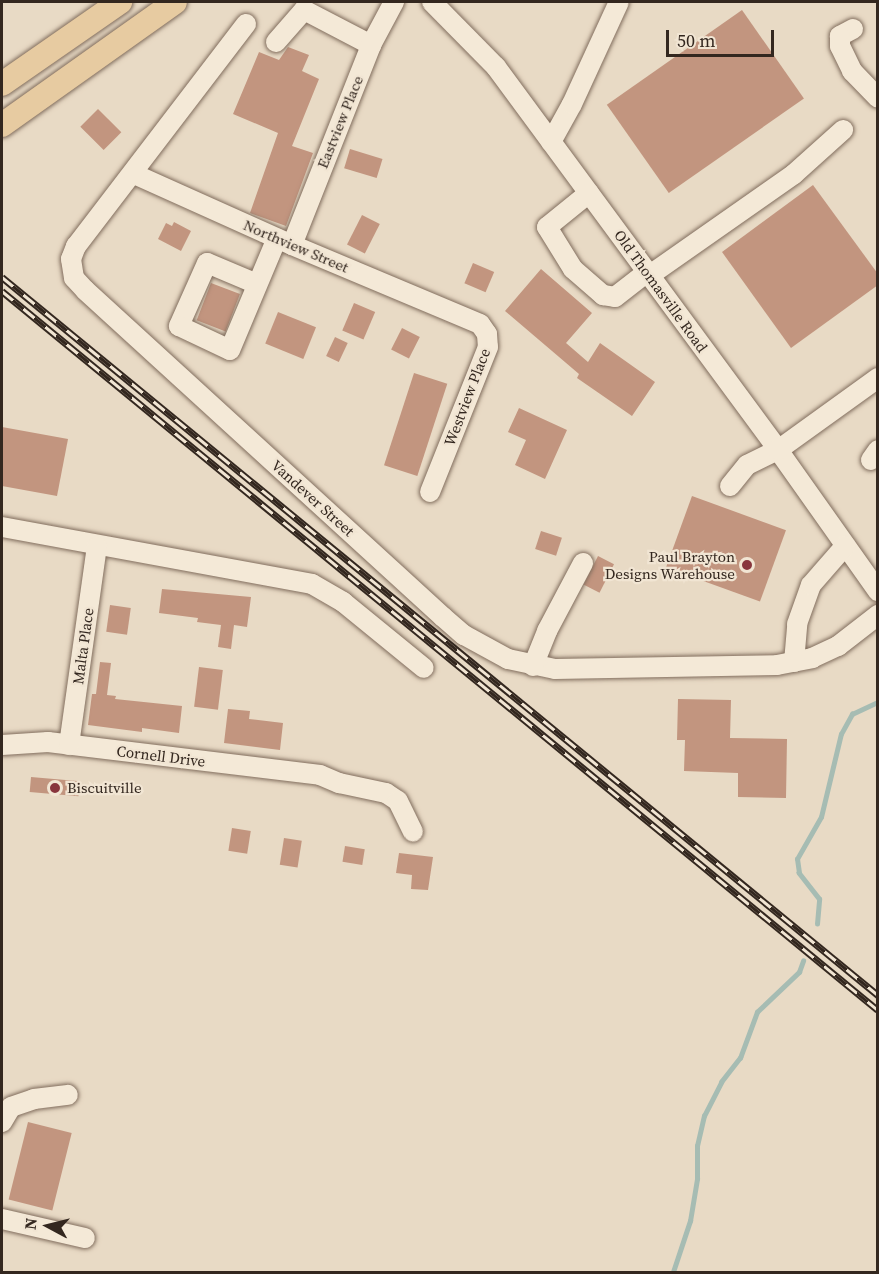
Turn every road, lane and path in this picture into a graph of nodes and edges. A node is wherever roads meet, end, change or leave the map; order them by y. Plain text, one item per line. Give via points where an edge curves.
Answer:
1 (120, 2) edge
2 (175, 2) edge
3 (394, 2) edge
4 (432, 2) edge
5 (619, 2) edge
6 (308, 6) edge
7 (246, 24) dead end
8 (853, 29) dead end
9 (276, 42) dead end
10 (371, 45) junction
11 (2, 84) edge
12 (878, 98) edge
13 (2, 125) edge
14 (843, 130) dead end
15 (551, 142) junction
16 (134, 174) junction
17 (589, 193) junction
18 (285, 242) junction
19 (649, 274) junction
20 (257, 284) junction
21 (460, 315) joint
22 (878, 378) edge
23 (778, 450) junction
24 (730, 486) dead end
25 (430, 492) dead end
26 (2, 527) edge
27 (845, 546) junction
28 (97, 547) junction
29 (583, 563) dead end
30 (878, 591) edge
31 (878, 615) edge
32 (794, 662) junction
33 (533, 666) junction
34 (424, 668) dead end
35 (2, 745) edge
36 (69, 745) junction
37 (413, 832) dead end
38 (68, 1095) dead end
39 (2, 1122) edge
40 (2, 1220) edge
41 (85, 1238) dead end

1 - 11 main road
2 - 13 main road
3 - 10 street, Eastview Place
4 - 15 street, Old Thomasville Road via 496,67
5 - 15 street
6 - 9 street
6 - 10 street
7 - 16 street, Vandever Street
8 - 12 street via 840,36 840,46 852,71
10 - 18 street, Eastview Place
14 - 19 street via 794,174
15 - 17 street, Old Thomasville Road
16 - 18 street, Northview Street
16 - 33 street, Vandever Street via 76,246 71,259 74,278 443,617 486,649
17 - 19 street, Old Thomasville Road
17 - 19 street via 547,227 573,269 603,295 615,297
18 - 20 street, Eastview Place
18 - 21 street, Northview Street
19 - 23 street, Old Thomasville Road
20 - 20 street, Eastview Place via 230,350 179,326 207,263
21 - 25 street, Westview Place via 480,324 487,334 488,347
22 - 23 street
23 - 24 street via 747,465
23 - 27 street, Old Thomasville Road
26 - 28 street
27 - 30 street, Old Thomasville Road
27 - 32 street via 811,585 797,624
28 - 34 street via 312,584 343,602
28 - 36 street, Malta Place
29 - 33 street
31 - 32 street, Vandever Street via 838,646
32 - 33 street, Vandever Street via 578,669
35 - 36 street, Cornell Drive
36 - 37 street, Cornell Drive via 320,775 386,793 398,801
38 - 39 street via 34,1099 11,1107
40 - 41 street

